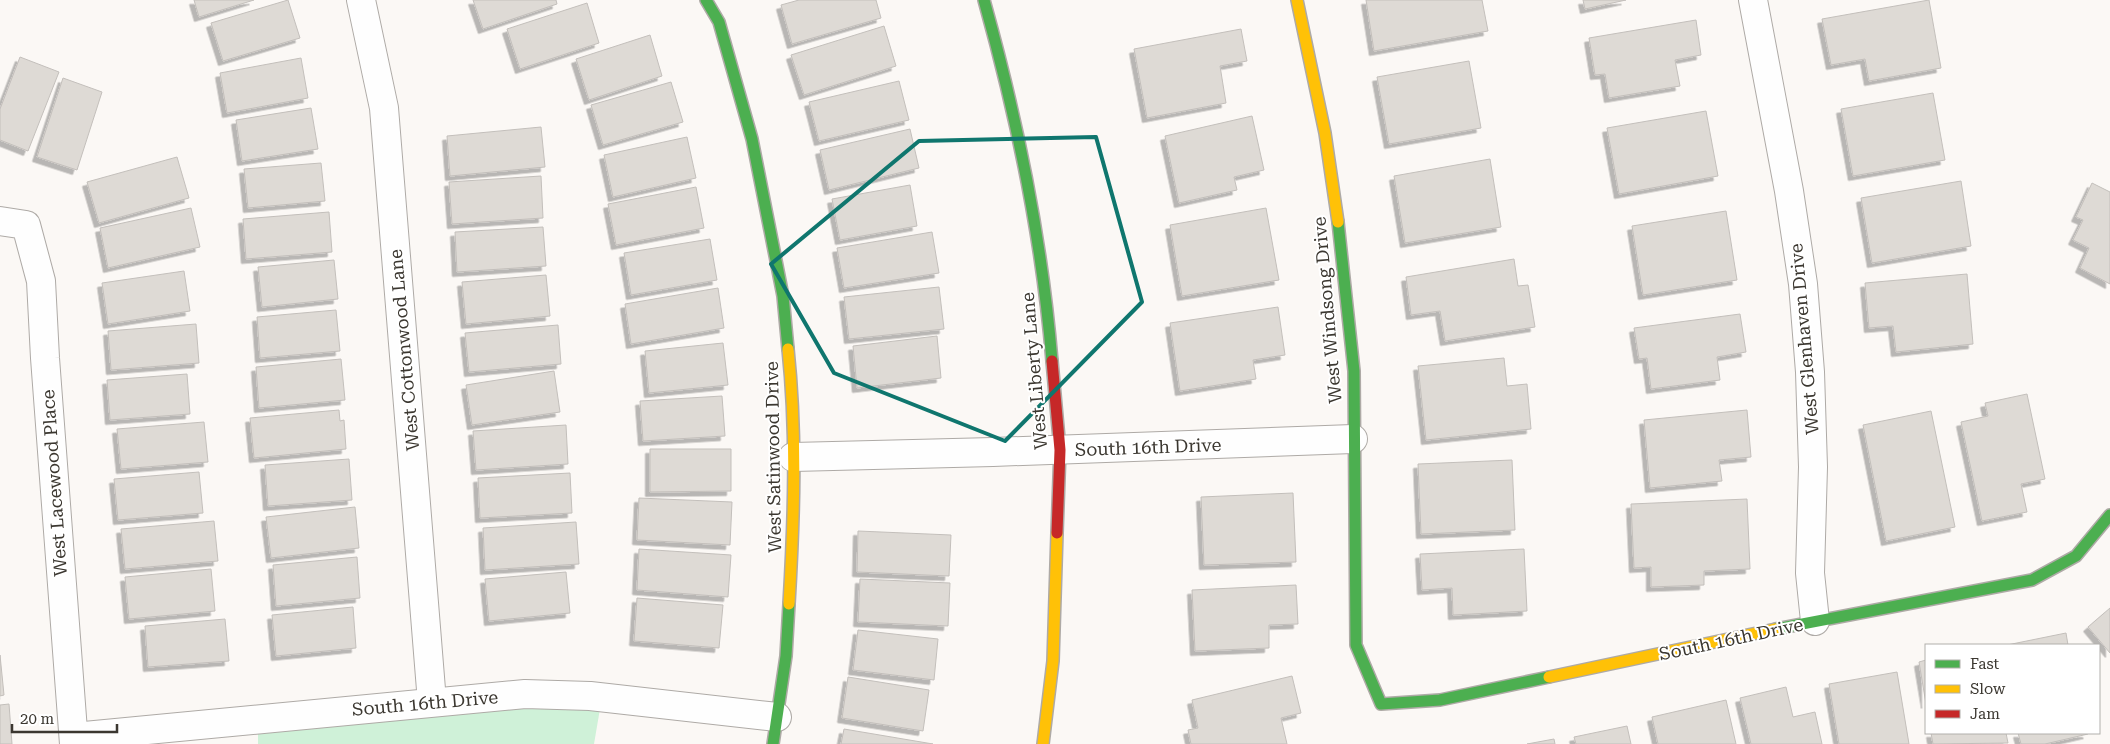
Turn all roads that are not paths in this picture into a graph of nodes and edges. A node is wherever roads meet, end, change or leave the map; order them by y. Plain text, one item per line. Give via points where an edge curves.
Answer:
1 (361, 0) edge
2 (706, 0) edge
3 (984, 0) edge
4 (1297, 0) edge
5 (1753, 0) edge
6 (13, 223) edge
7 (1353, 439) junction
8 (1060, 450) junction
9 (793, 458) junction
10 (2110, 515) edge
11 (1815, 621) junction
12 (432, 702) junction
13 (1381, 704) joint
14 (777, 717) junction
15 (74, 740) edge
16 (773, 744) edge
17 (1043, 744) edge

1 - 12 street, West Cottonwood Lane via 384,108
2 - 9 street, West Satinwood Drive via 719,22 752,139 783,296 793,396
3 - 8 street, West Liberty Lane via 1022,155 1047,301
4 - 7 street, West Windsong Drive via 1325,133 1342,252 1354,371
5 - 11 street, West Glenhaven Drive via 1803,284 1810,372 1813,467 1810,573
6 - 15 street, West Lacewood Place via 41,281
7 - 8 street, South 16th Drive
7 - 13 street, West Windsong Drive via 1356,645
8 - 9 street, South 16th Drive
8 - 17 street, West Liberty Lane via 1053,660
9 - 14 street, West Satinwood Drive via 794,522 786,656
10 - 11 street, South 16th Drive via 2076,556 2032,580
11 - 13 street, South 16th Drive via 1440,700
12 - 14 street, South 16th Drive via 525,694 590,696
12 - 15 street, South 16th Drive
14 - 16 street, West Satinwood Drive

